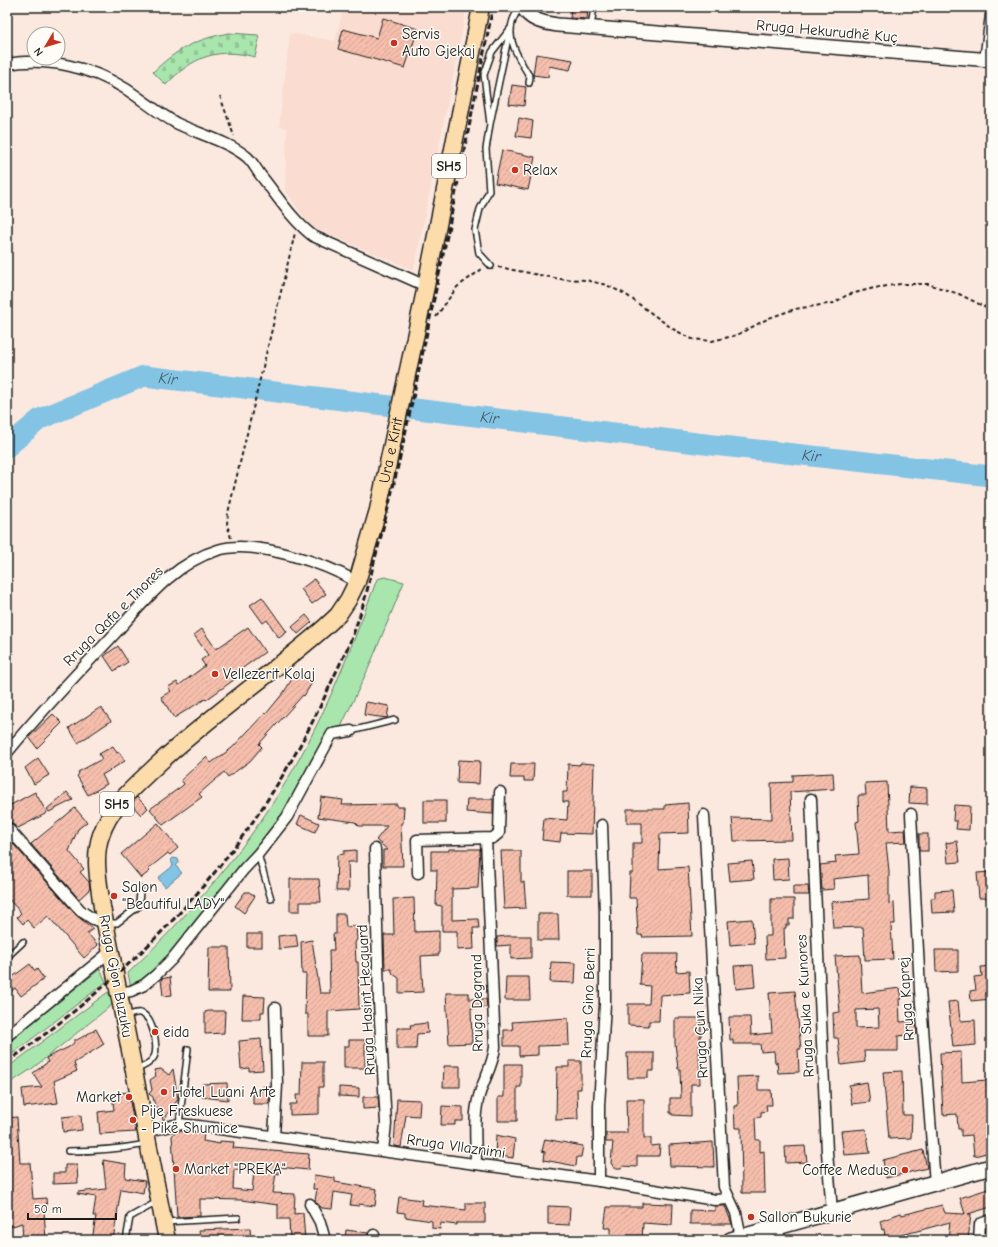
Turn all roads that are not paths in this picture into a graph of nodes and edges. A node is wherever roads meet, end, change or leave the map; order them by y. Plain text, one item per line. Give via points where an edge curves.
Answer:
1 (480, 7) edge
2 (522, 7) edge
3 (594, 7) edge
4 (991, 15) edge
5 (591, 28) junction
6 (510, 29) junction
7 (988, 60) edge
8 (7, 64) edge
9 (529, 83) dead end
10 (490, 124) junction
11 (491, 266) road end
12 (426, 286) junction
13 (359, 579) junction
14 (395, 720) dead end
15 (351, 731) joint
16 (7, 753) edge
17 (500, 792) dead end
18 (811, 799) dead end
19 (704, 814) dead end
20 (911, 814) dead end
21 (602, 825) dead end
22 (7, 827) edge
23 (486, 839) junction
24 (375, 848) dead end
25 (258, 854) junction
26 (418, 873) dead end
27 (140, 889) dead end
28 (271, 899) dead end
29 (106, 923) junction
30 (23, 942) dead end
31 (111, 951) junction
32 (7, 957) edge
33 (120, 993) junction
34 (275, 1008) dead end
35 (124, 1016) junction
36 (7, 1036) edge
37 (188, 1049) dead end
38 (134, 1070) junction
39 (179, 1124) junction
40 (274, 1136) junction
41 (146, 1138) junction
42 (68, 1151) dead end
43 (383, 1151) junction
44 (476, 1164) junction
45 (991, 1167) edge
46 (600, 1181) junction
47 (935, 1183) junction
48 (728, 1198) junction
49 (160, 1200) junction
50 (310, 1204) dead end
51 (832, 1211) junction
52 (238, 1218) dead end
53 (991, 1220) edge
54 (164, 1222) junction
55 (778, 1233) edge
56 (736, 1238) edge
57 (126, 1240) edge
58 (167, 1240) edge
59 (325, 1240) edge
60 (980, 1240) edge

1 - 12 main road, SH5
2 - 5 street, Rruga Hekurudhë Kuç via 536,20
2 - 6 lane via 514,14
3 - 5 lane
4 - 7 street
5 - 7 street, Rruga Hekurudhë Kuç
6 - 9 lane via 518,58 530,77
6 - 10 lane
6 - 10 lane via 492,52 484,75
8 - 12 street via 43,61 64,65 102,77 125,89 158,113 218,140 247,157 299,226 313,236
10 - 11 lane via 486,149 489,191 480,209 475,230 479,253
12 - 13 main road, Ura e Kirit / SH5 via 378,510
13 - 16 street, Rruga Qafa e Thores via 285,554 235,547 219,549 196,559 156,590 34,719
13 - 29 main road, Rruga Gjon Buzuku / SH5 via 338,615 184,740 116,806 100,836 97,855 98,878
14 - 15 lane
15 - 25 street via 332,734 287,817
17 - 23 street via 499,833 493,838
18 - 51 street, Rruga Suka e Kunores
19 - 48 street, Rruga Çun Nika via 724,1187
20 - 47 street, Rruga Kaprej via 920,990
21 - 46 street, Rruga Gino Berri via 605,1004 599,1106
22 - 29 street via 81,911 93,919
23 - 26 street via 417,840
23 - 44 street, Rruga Degrand via 495,1047 493,1061 477,1106
24 - 43 street, Rruga Hasint Hecquard via 379,1002 386,1124
25 - 28 lane
25 - 33 street via 172,959 144,985 131,992
27 - 29 lane via 139,906 118,923
29 - 31 main road, Rruga Gjon Buzuku / SH5
30 - 32 lane
31 - 33 main road, Rruga Gjon Buzuku / SH5
31 - 36 street
33 - 35 main road, Rruga Gjon Buzuku / SH5
34 - 40 street via 277,1085
35 - 38 main road, Rruga Gjon Buzuku / SH5
35 - 38 lane via 141,1013 148,1017 155,1043 154,1056 150,1062
37 - 39 lane
38 - 41 main road, Rruga Gjon Buzuku / SH5
39 - 40 street, Rruga Vllaznimi
39 - 41 street, Rruga Vllaznimi
40 - 43 street, Rruga Vllaznimi
41 - 42 lane via 127,1148
41 - 49 main road, Rruga Gjon Buzuku / SH5
43 - 44 street, Rruga Vllaznimi
44 - 46 street, Rruga Vllaznimi
45 - 47 main road
46 - 48 street, Rruga Vllaznimi via 715,1200
47 - 51 main road
48 - 56 street, Rruga Çun Nika via 736,1213
49 - 54 main road, Rruga Gjon Buzuku / SH5
49 - 57 lane via 130,1217
50 - 59 street via 320,1222
51 - 55 main road
52 - 54 lane
53 - 60 street via 980,1224
54 - 58 main road, Rruga Gjon Buzuku / SH5
55 - 56 main road

